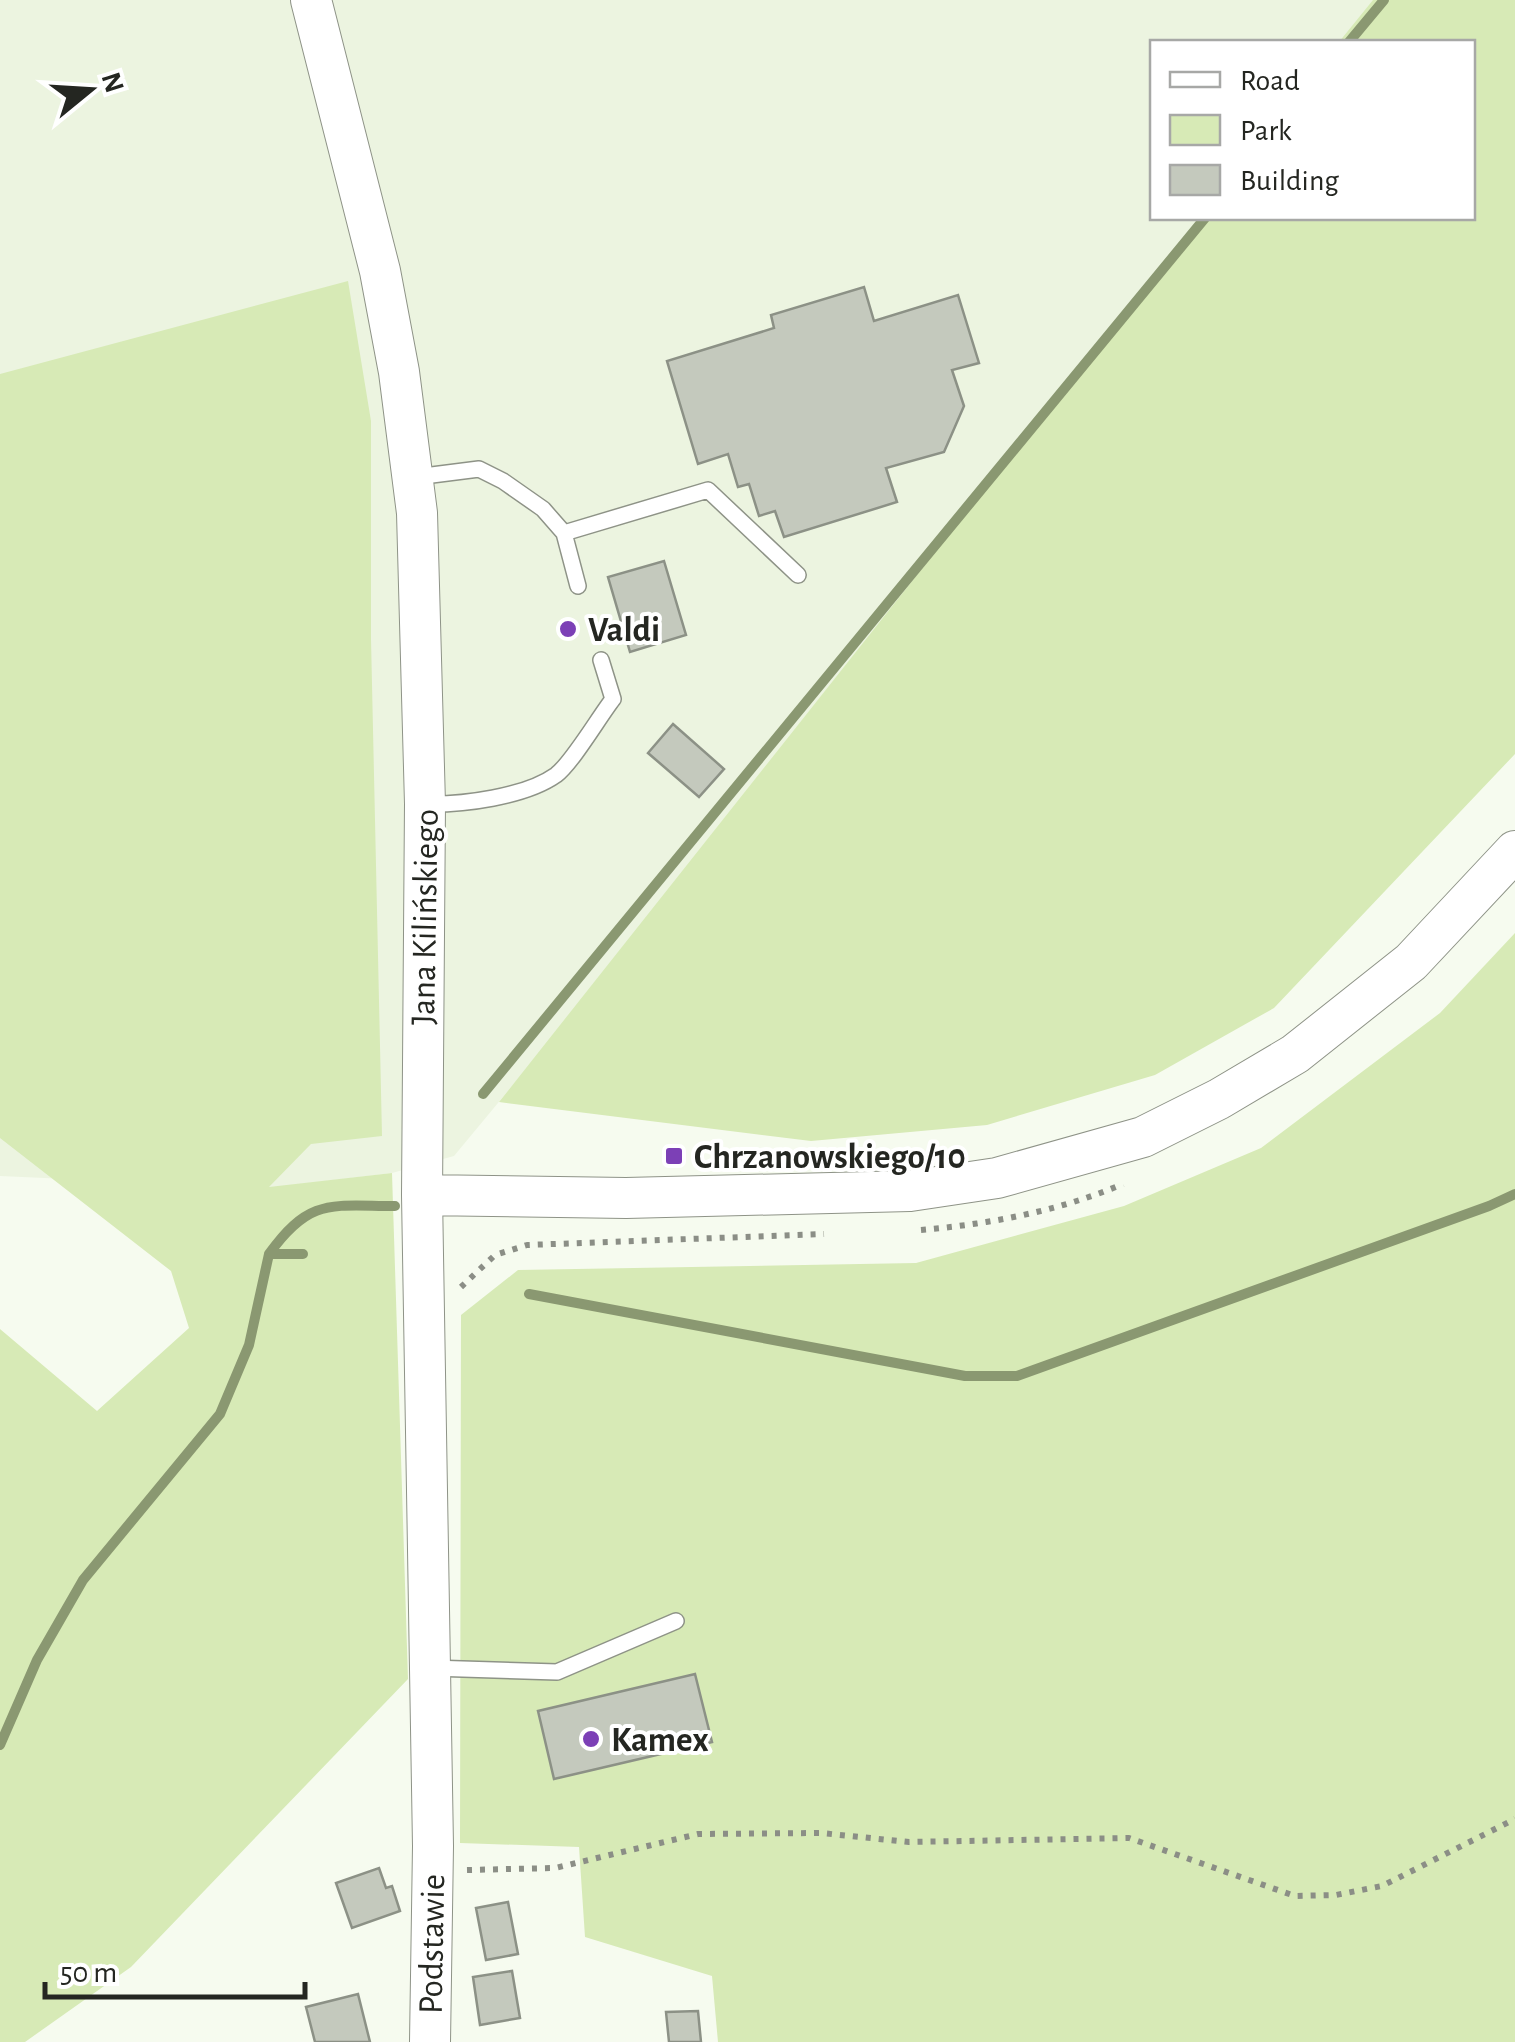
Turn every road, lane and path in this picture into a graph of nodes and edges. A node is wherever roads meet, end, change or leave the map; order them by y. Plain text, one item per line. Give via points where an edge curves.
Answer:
1 (311, 0) edge
2 (413, 477) junction
3 (564, 533) junction
4 (798, 576) dead end
5 (578, 586) dead end
6 (601, 660) dead end
7 (426, 804) junction
8 (1515, 852) edge
9 (422, 1194) junction
10 (676, 1621) dead end
11 (431, 1668) junction
12 (1515, 1819) edge
13 (433, 1858) junction
14 (430, 2042) edge

1 - 2 street, Jana Kilińskiego via 380,271
2 - 3 lane via 479,469 542,509
2 - 7 street, Jana Kilińskiego
3 - 4 lane via 708,490
3 - 5 lane
6 - 7 lane via 613,698 557,774 460,805
7 - 9 street, Jana Kilińskiego
8 - 9 street via 1411,962 1295,1054 1143,1137 997,1178 910,1192
9 - 11 street, Jana Kilińskiego
10 - 11 lane via 558,1672
11 - 13 street, Jana Kilińskiego
12 - 13 path via 1382,1886 1336,1895 1295,1896 1128,1838 909,1842 821,1833 698,1834 555,1868
13 - 14 street, Podstawie

